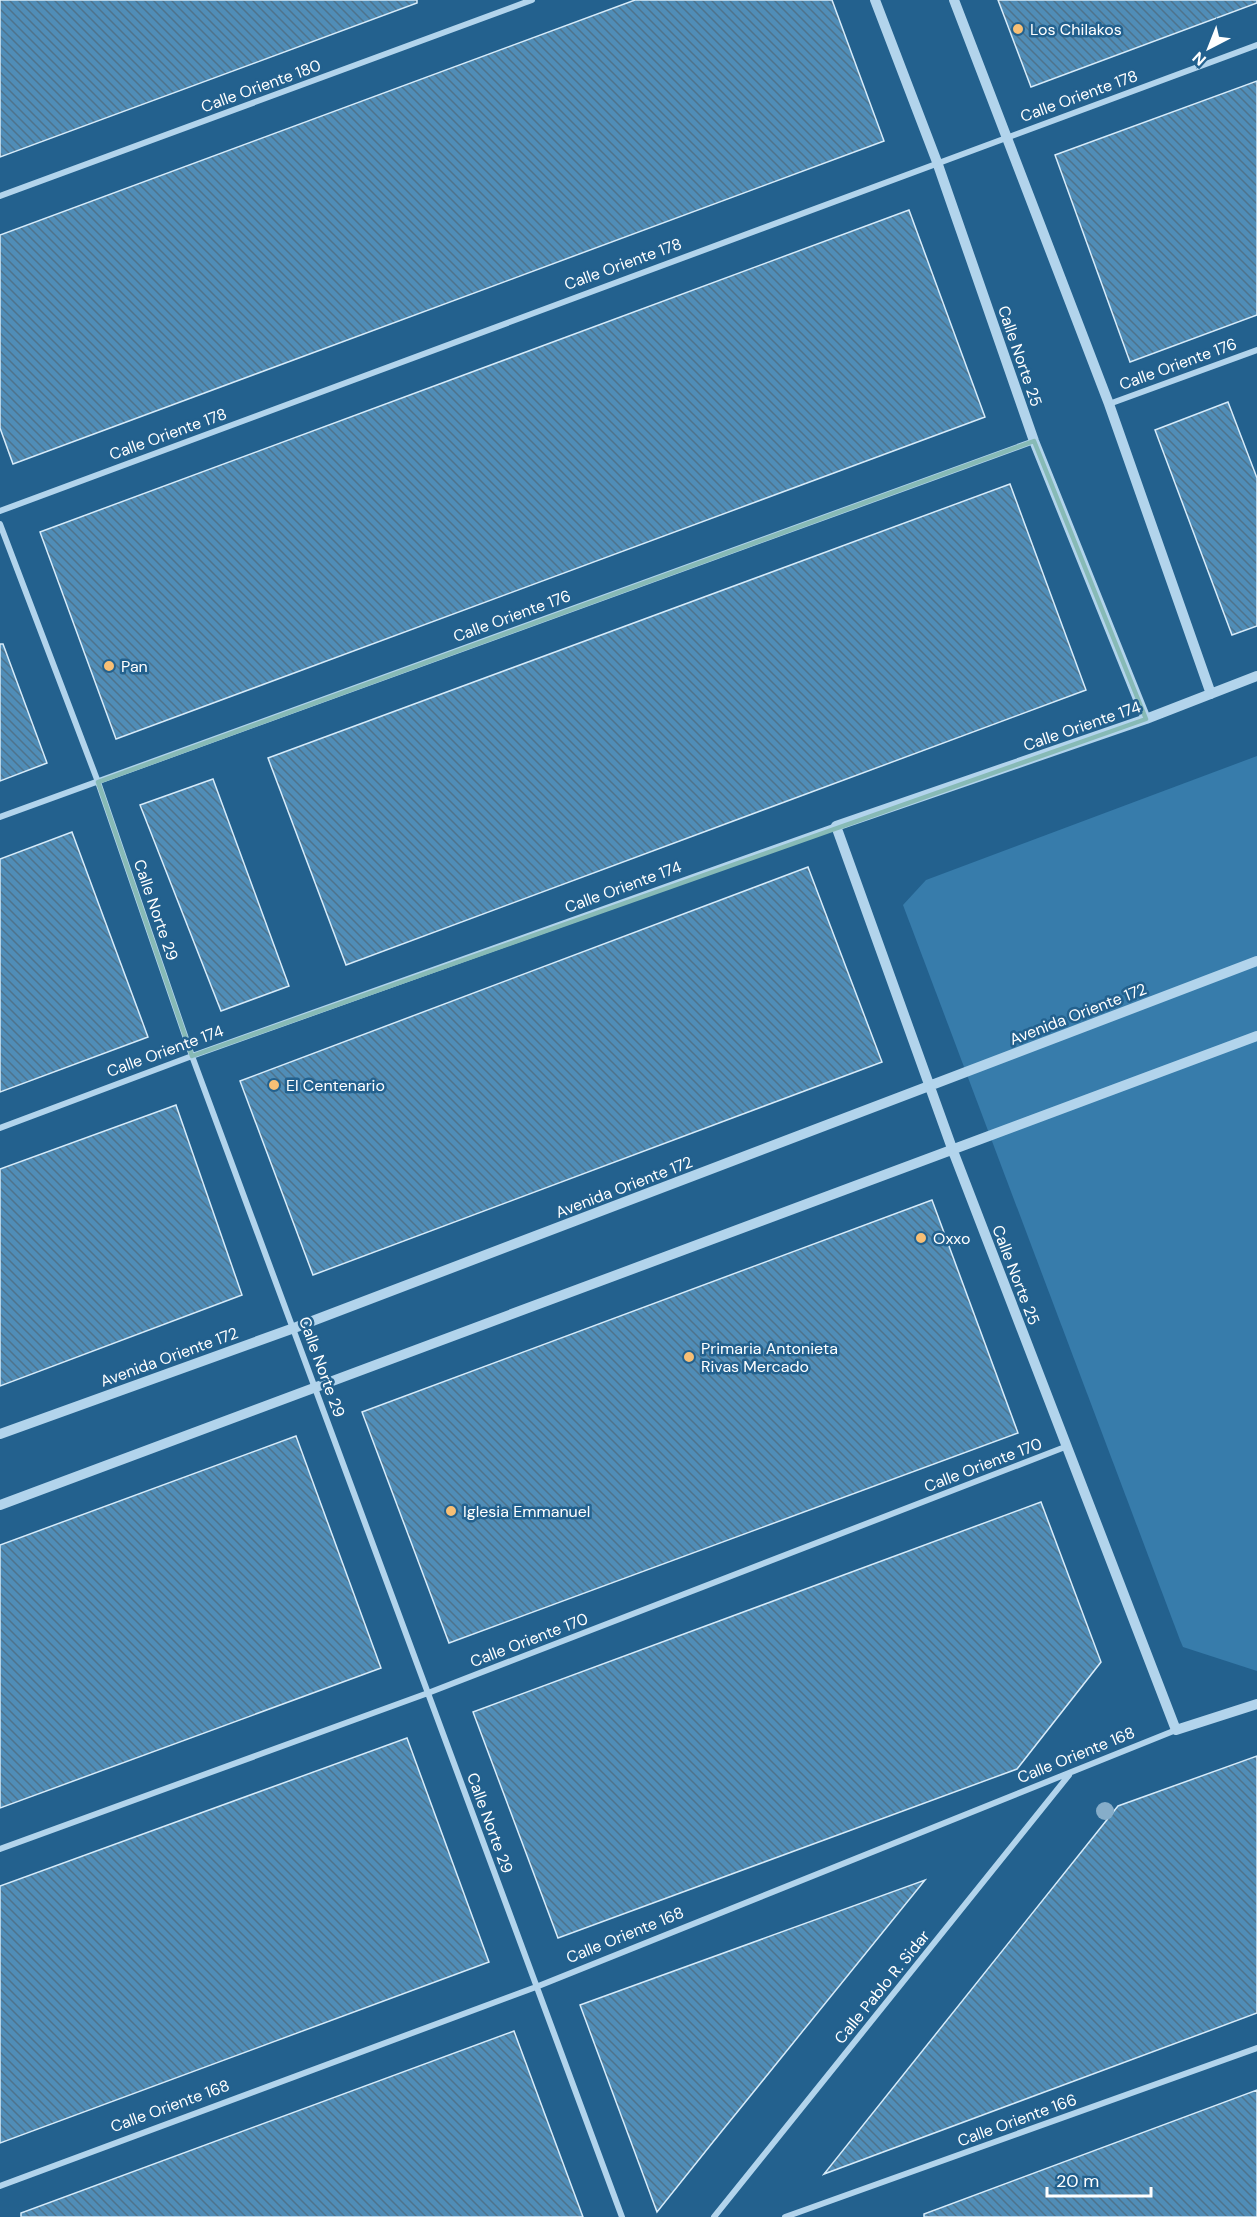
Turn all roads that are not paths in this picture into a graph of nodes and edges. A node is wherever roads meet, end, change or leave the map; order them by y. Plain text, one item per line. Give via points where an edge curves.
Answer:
1 (532, 0) edge
2 (875, 0) edge
3 (954, 0) edge
4 (1257, 45) edge
5 (1005, 138) junction
6 (937, 162) junction
7 (0, 196) edge
8 (1257, 350) edge
9 (1109, 404) junction
10 (1034, 441) junction
11 (0, 511) edge
12 (0, 524) edge
13 (1257, 676) edge
14 (1211, 694) junction
15 (1146, 719) junction
16 (98, 782) junction
17 (0, 817) edge
18 (836, 826) junction
19 (1257, 961) edge
20 (1257, 1036) edge
21 (192, 1056) junction
22 (931, 1087) junction
23 (0, 1128) edge
24 (953, 1151) junction
25 (294, 1328) junction
26 (315, 1389) junction
27 (0, 1434) edge
28 (1065, 1447) junction
29 (0, 1504) edge
30 (428, 1694) junction
31 (1257, 1704) edge
32 (1176, 1730) junction
33 (1070, 1773) junction
34 (0, 1849) edge
35 (536, 1987) junction
36 (1257, 2048) edge
37 (0, 2186) edge
38 (622, 2217) edge
39 (714, 2217) edge
40 (785, 2217) edge

1 - 7 street, Calle Oriente 180
2 - 6 street, Calle Norte 25
3 - 5 street
4 - 5 street, Calle Oriente 178
5 - 6 street, Calle Oriente 178
5 - 9 street
6 - 10 street, Calle Norte 25
6 - 11 street, Calle Oriente 178
8 - 9 street, Calle Oriente 176
9 - 14 street
10 - 15 street, Calle Norte 25
10 - 16 street, Calle Oriente 176
12 - 16 street, Calle Norte 29
13 - 14 street, Calle Oriente 174
14 - 15 street, Calle Oriente 174
15 - 18 street, Calle Oriente 174
16 - 17 street, Calle Oriente 176
16 - 21 street, Calle Norte 29
18 - 21 street, Calle Oriente 174
18 - 22 street, Calle Norte 25
19 - 22 street, Avenida Oriente 172
20 - 24 street
21 - 23 street, Calle Oriente 174
21 - 25 street, Calle Norte 29
22 - 24 street, Calle Norte 25
22 - 25 street, Avenida Oriente 172
24 - 26 street
24 - 28 street, Calle Norte 25
25 - 26 street, Calle Norte 29
25 - 27 street, Avenida Oriente 172
26 - 29 street
26 - 30 street, Calle Norte 29
28 - 30 street, Calle Oriente 170
28 - 32 street, Calle Norte 25
30 - 34 street, Calle Oriente 170
30 - 35 street, Calle Norte 29
31 - 32 street, Calle Oriente 168
32 - 33 street, Calle Oriente 168
33 - 35 street, Calle Oriente 168
33 - 39 street, Calle Pablo R. Sidar
35 - 37 street, Calle Oriente 168
35 - 38 street, Calle Norte 29
36 - 40 street, Calle Oriente 166

